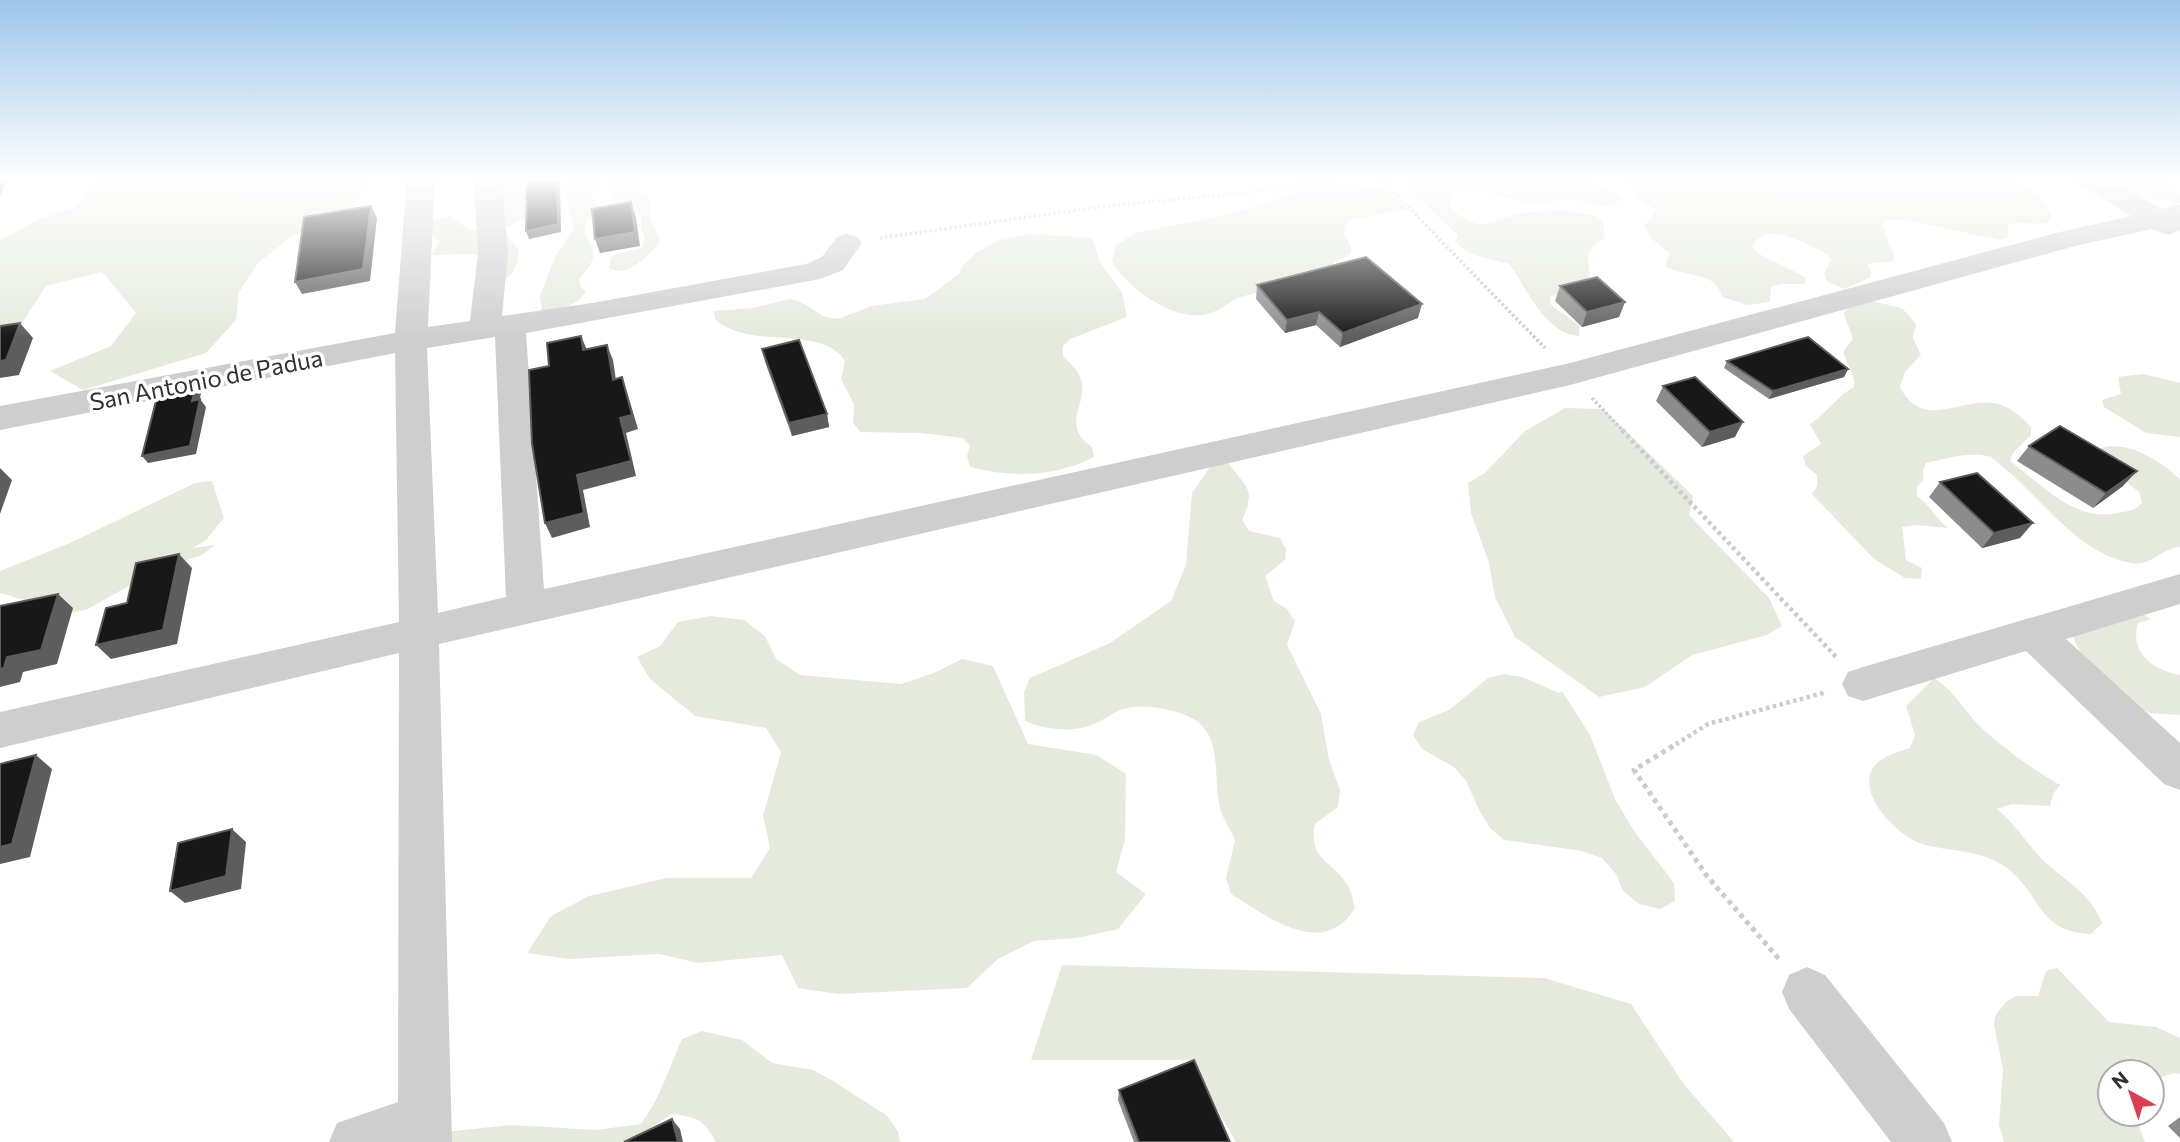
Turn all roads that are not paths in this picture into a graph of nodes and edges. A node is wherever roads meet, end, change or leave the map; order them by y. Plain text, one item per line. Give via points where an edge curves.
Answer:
1 (418, 231) edge
2 (492, 231) edge
3 (2113, 231) edge
4 (847, 243) road end
5 (497, 328) junction
6 (411, 340) junction
7 (0, 418) edge
8 (2180, 589) edge
9 (526, 608) junction
10 (419, 633) junction
11 (2034, 634) junction
12 (1863, 684) road end
13 (0, 730) edge
14 (2180, 771) edge
15 (1807, 992) road end
16 (424, 1131) edge
17 (356, 1142) edge
18 (1925, 1142) edge

1 - 6 street
2 - 5 street
3 - 9 street via 2070,238 1570,374
4 - 5 street, San Antonio de Padua via 838,260 809,273
5 - 6 street, San Antonio de Padua
5 - 9 street
6 - 7 street, San Antonio de Padua
6 - 10 street
8 - 11 street
9 - 10 street
10 - 13 street
10 - 16 street
11 - 12 street
11 - 14 street
15 - 18 street
16 - 17 street

